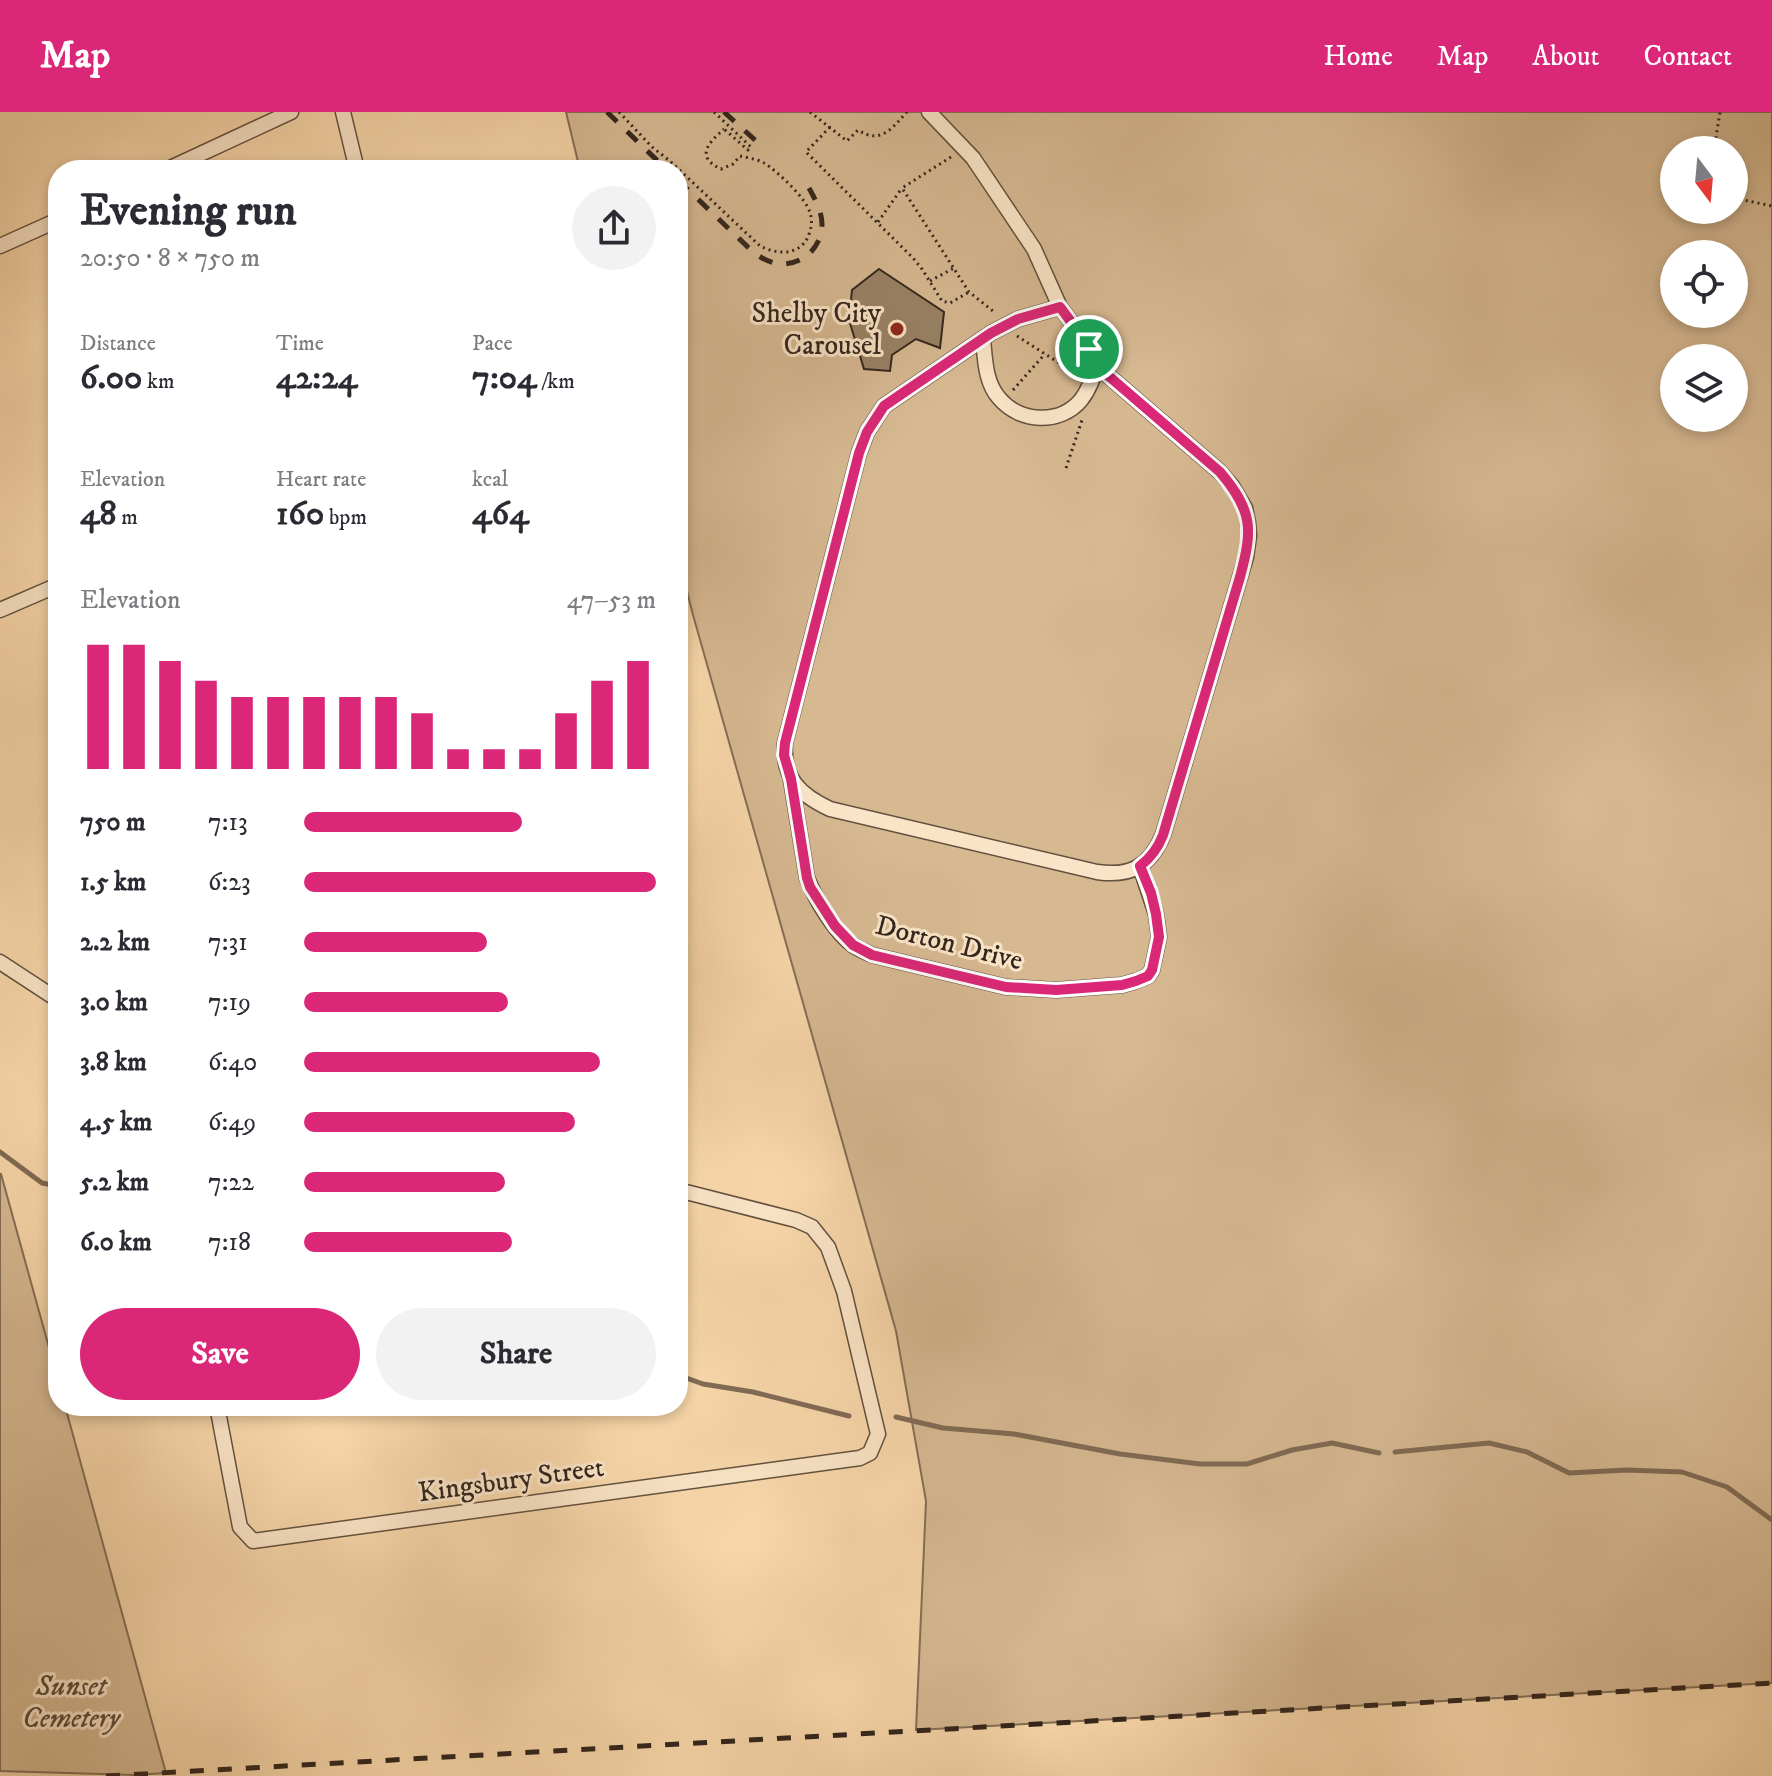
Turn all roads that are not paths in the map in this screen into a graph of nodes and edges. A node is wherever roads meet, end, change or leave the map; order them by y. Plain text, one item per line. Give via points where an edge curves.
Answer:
1 (291, 112) edge
2 (343, 112) edge
3 (929, 112) edge
4 (188, 160) edge
5 (355, 160) edge
6 (48, 224) edge
7 (0, 246) edge
8 (1060, 307) junction
9 (983, 339) junction
10 (1097, 366) junction
11 (48, 589) edge
12 (0, 610) edge
13 (791, 779) junction
14 (1140, 866) junction
15 (0, 962) edge
16 (48, 993) edge
17 (688, 1193) edge
18 (219, 1416) edge

1 - 4 street
2 - 5 street
3 - 8 street via 973,158 1034,249
6 - 7 street
8 - 9 street, Dorton Drive via 1018,319
8 - 10 street
9 - 10 street via 989,380 999,399 1022,415 1048,417 1069,410 1086,393
9 - 13 street, Dorton Drive via 884,406 867,432 785,743
10 - 14 street via 1220,472 1239,496 1248,523 1240,577 1163,835
11 - 12 street
13 - 14 street via 830,809 1097,872 1120,873
13 - 14 street, Dorton Drive via 810,887 835,926 872,955 1006,987 1056,990 1136,981 1152,970 1159,937
15 - 16 street
17 - 18 street, Kingsbury Street via 796,1220 812,1227 828,1247 844,1291 878,1434 870,1453 253,1541 240,1527

